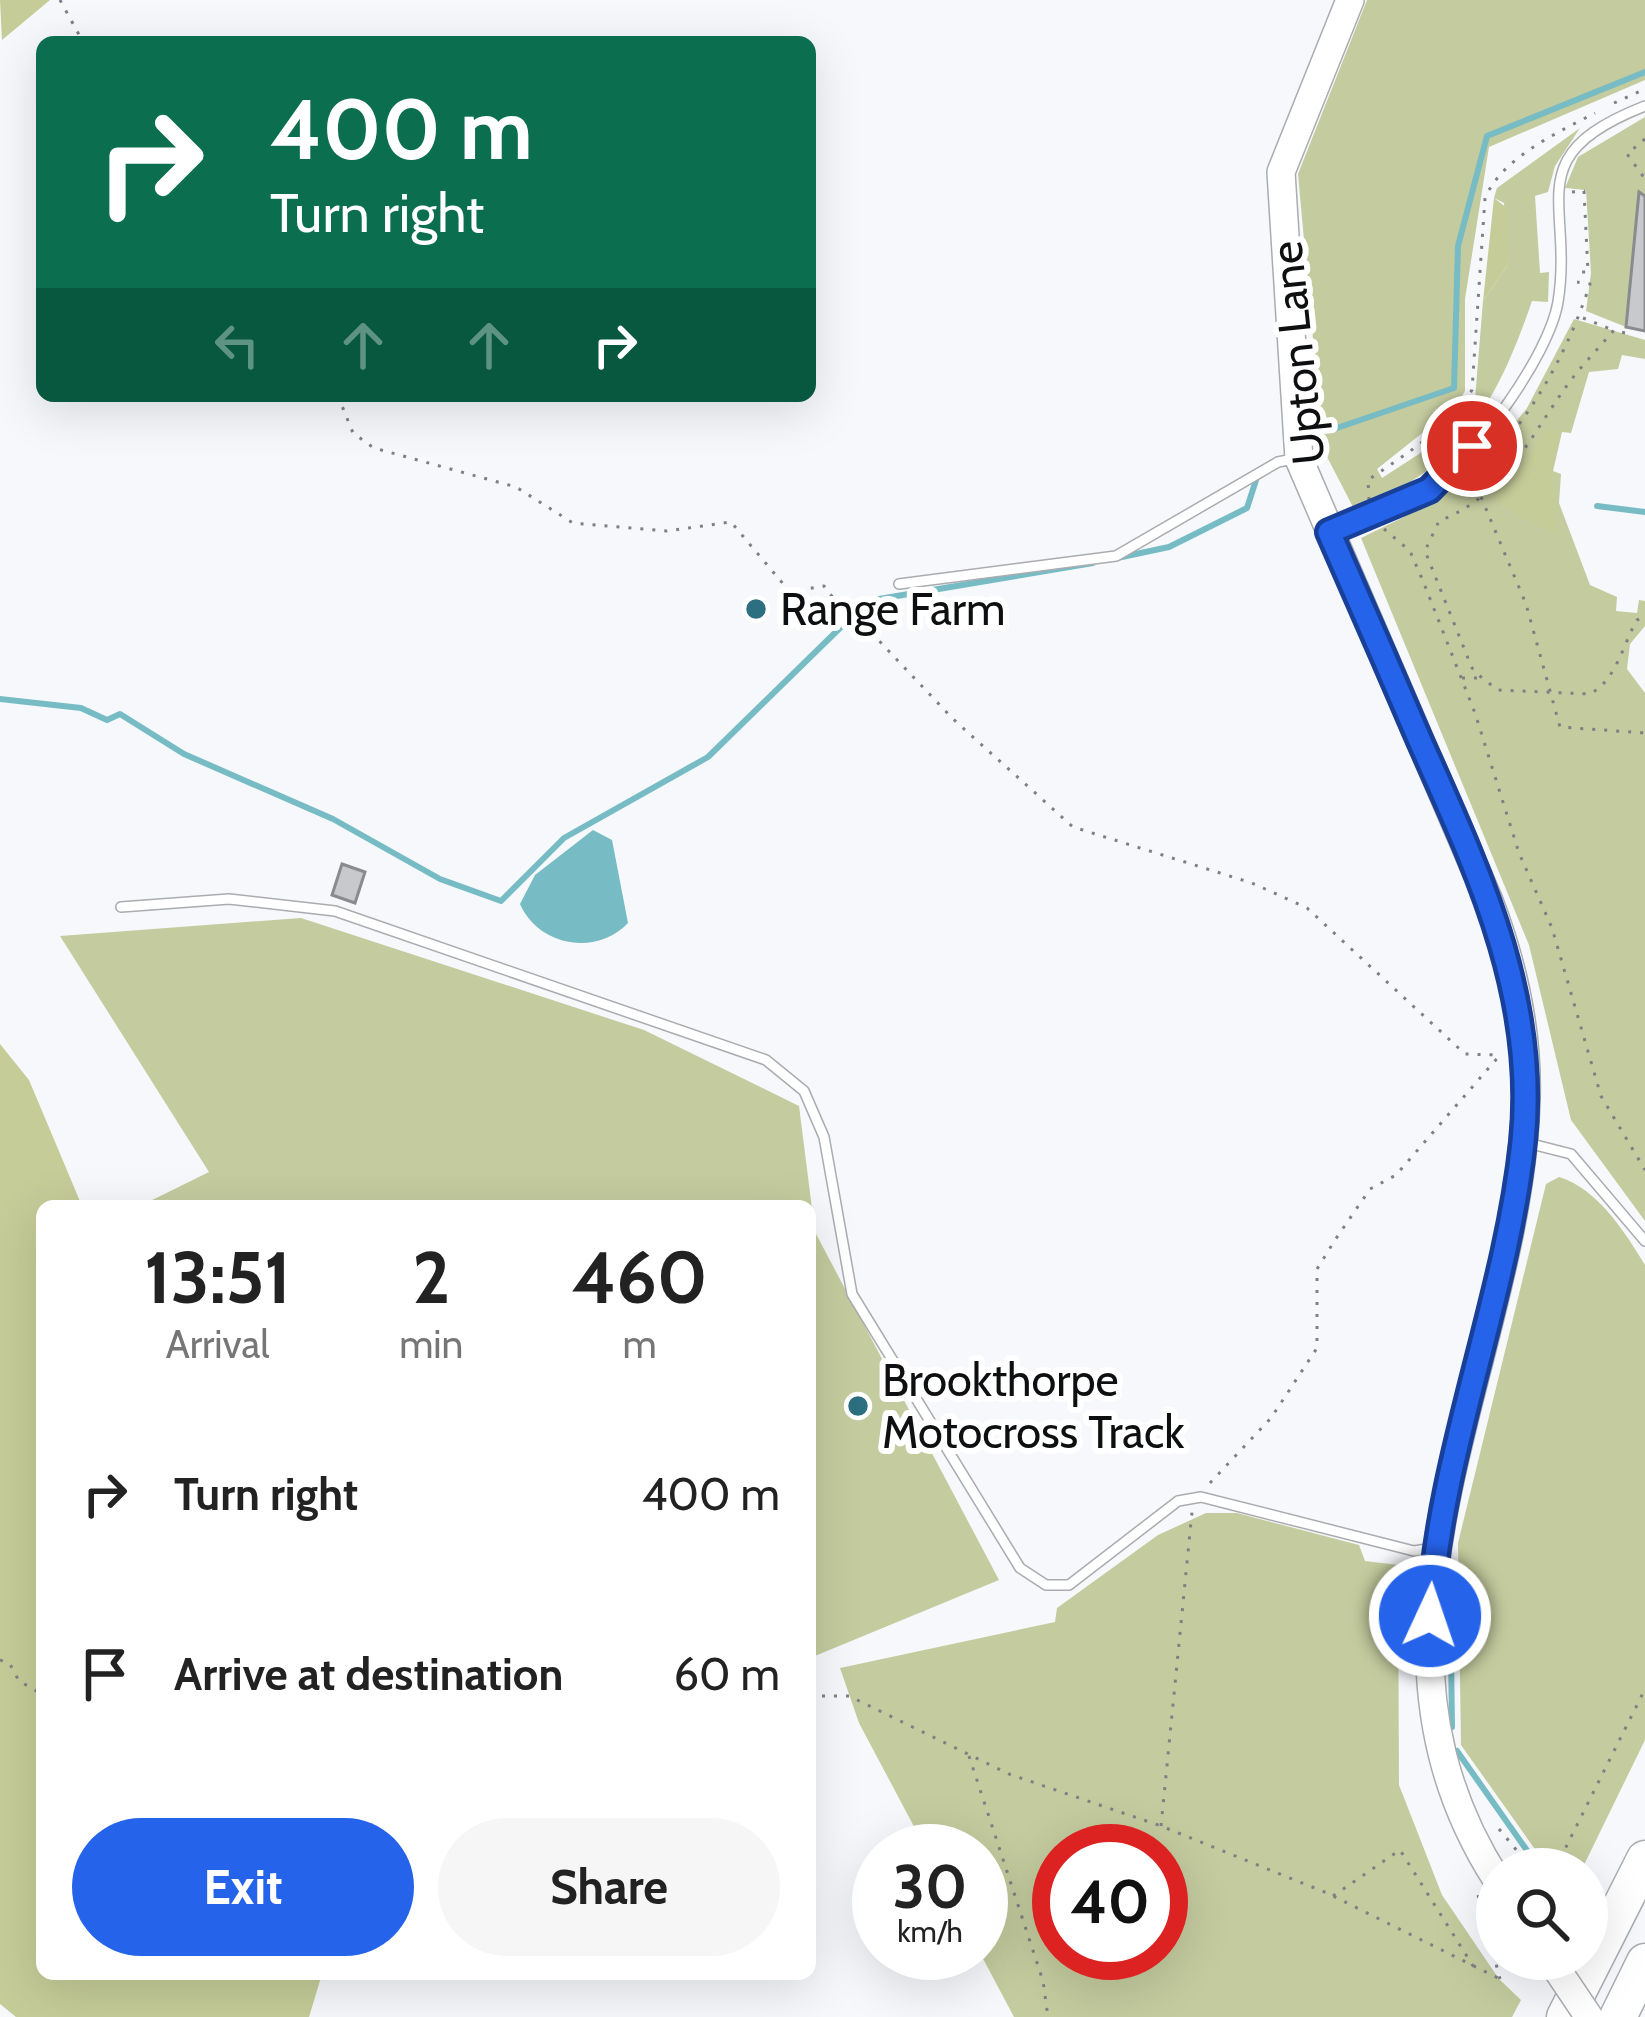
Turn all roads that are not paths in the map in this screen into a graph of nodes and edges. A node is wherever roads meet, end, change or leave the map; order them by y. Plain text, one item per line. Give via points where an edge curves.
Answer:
1 (1350, 0) edge
2 (1645, 106) edge
3 (1299, 459) junction
4 (1329, 532) junction
5 (898, 584) dead end
6 (121, 907) dead end
7 (1523, 1142) junction
8 (1645, 1241) edge
9 (1433, 1548) junction
10 (1476, 1852) edge
11 (1645, 1859) edge
12 (1645, 1962) edge
13 (1564, 1980) edge
14 (1565, 2017) edge
15 (1589, 2017) edge
16 (1618, 2017) edge

1 - 3 street, Upton Lane via 1281,172
2 - 4 lane via 1602,126 1569,156 1556,193 1552,323 1505,405 1421,494
3 - 4 street, Upton Lane
3 - 5 lane via 1278,462 1116,556
4 - 7 street, Upton Lane via 1490,901 1512,974
6 - 9 lane via 230,899 335,911 766,1060 804,1091 824,1137 852,1294 1019,1568 1046,1585 1069,1585 1178,1501 1201,1497 1414,1551
7 - 8 lane via 1571,1154
7 - 9 street, Upton Lane
9 - 10 street, Upton Lane via 1427,1650 1438,1733
11 - 14 highway
12 - 16 highway
13 - 15 street, bridge

